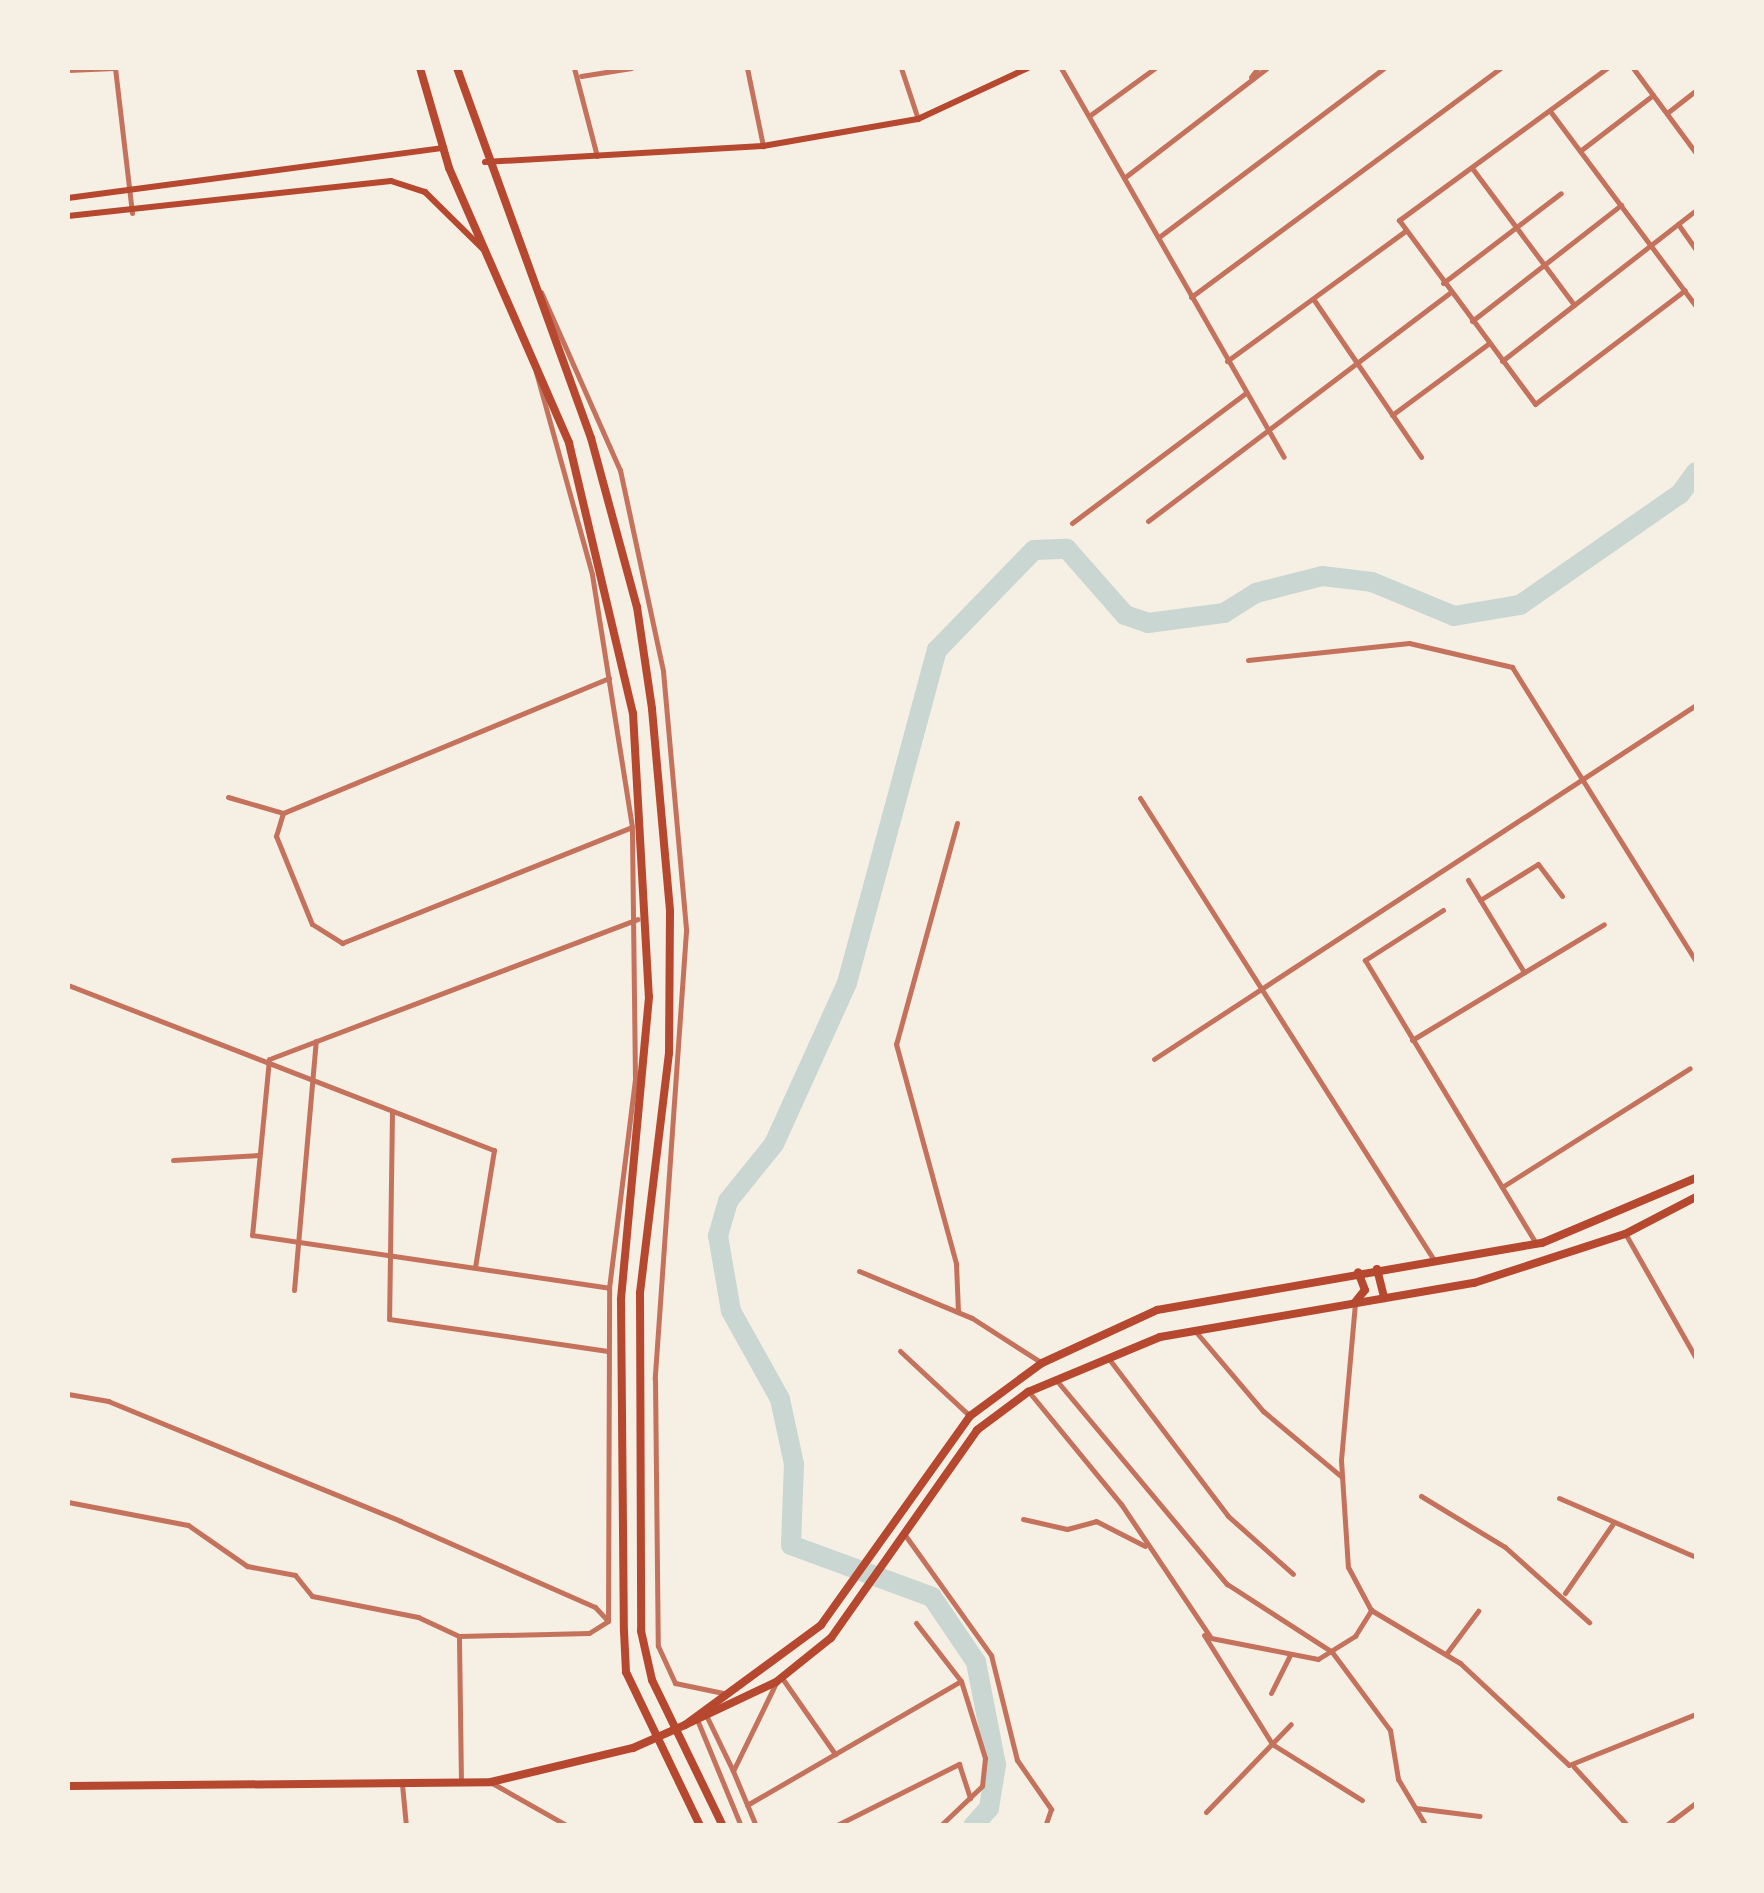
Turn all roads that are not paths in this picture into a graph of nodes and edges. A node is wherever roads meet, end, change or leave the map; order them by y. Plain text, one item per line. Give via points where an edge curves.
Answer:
1 (115, 68) edge
2 (420, 68) edge
3 (457, 68) edge
4 (574, 68) edge
5 (631, 68) edge
6 (748, 68) edge
7 (901, 68) edge
8 (1028, 68) edge
9 (1062, 68) edge
10 (1155, 68) edge
11 (1258, 68) edge
12 (1268, 68) edge
13 (1384, 68) edge
14 (1500, 68) edge
15 (1607, 68) edge
16 (1634, 68) edge
17 (68, 70) edge
18 (580, 76) junction
19 (1242, 86) junction
20 (1696, 90) edge
21 (1654, 95) junction
22 (1550, 111) junction
23 (1667, 113) junction
24 (1089, 116) junction
25 (918, 119) junction
26 (763, 146) junction
27 (442, 148) junction
28 (1580, 151) junction
29 (1696, 152) edge
30 (597, 157) junction
31 (484, 162) junction
32 (1472, 168) junction
33 (1124, 178) junction
34 (128, 192) junction
35 (1561, 193) dead end
36 (68, 198) edge
37 (1621, 206) junction
38 (1696, 210) edge
39 (132, 213) junction
40 (68, 216) edge
41 (1678, 224) junction
42 (1516, 227) junction
43 (1404, 231) junction
44 (1158, 238) junction
45 (1651, 245) junction
46 (1696, 250) edge
47 (487, 254) junction
48 (1544, 265) junction
49 (529, 267) junction
50 (1443, 283) junction
51 (1685, 290) junction
52 (1450, 293) junction
53 (1191, 297) junction
54 (1314, 300) junction
55 (1574, 305) junction
56 (1696, 306) edge
57 (1472, 321) junction
58 (1488, 344) junction
59 (1227, 361) junction
60 (1502, 361) junction
61 (536, 363) junction
62 (1357, 364) junction
63 (1246, 393) junction
64 (1392, 415) junction
65 (1267, 430) junction
66 (1284, 456) dead end
67 (1422, 457) dead end
68 (1148, 521) dead end
69 (1072, 523) dead end
70 (1248, 660) dead end
71 (609, 678) junction
72 (1696, 705) edge
73 (1584, 780) junction
74 (228, 798) dead end
75 (1140, 798) dead end
76 (283, 812) junction
77 (956, 823) dead end
78 (632, 826) junction
79 (1468, 880) dead end
80 (1562, 896) dead end
81 (1480, 900) junction
82 (1444, 910) dead end
83 (637, 918) junction
84 (1604, 924) dead end
85 (1696, 961) edge
86 (1524, 972) junction
87 (68, 986) edge
88 (1262, 990) junction
89 (1412, 1040) junction
90 (316, 1042) junction
91 (269, 1059) junction
92 (1154, 1059) dead end
93 (1690, 1068) dead end
94 (316, 1078) junction
95 (392, 1111) junction
96 (259, 1155) junction
97 (173, 1160) dead end
98 (1696, 1178) edge
99 (1502, 1187) junction
100 (1696, 1197) edge
101 (1625, 1234) junction
102 (300, 1240) junction
103 (1536, 1244) junction
104 (389, 1254) junction
105 (1434, 1260) junction
106 (474, 1267) junction
107 (1377, 1268) junction
108 (859, 1270) dead end
109 (1358, 1272) junction
110 (609, 1288) junction
111 (294, 1290) dead end
112 (1384, 1298) junction
113 (1356, 1301) junction
114 (958, 1312) junction
115 (1195, 1330) junction
116 (608, 1351) junction
117 (900, 1351) dead end
118 (1109, 1358) junction
119 (1696, 1358) edge
120 (1042, 1363) junction
121 (1057, 1381) junction
122 (1028, 1392) junction
123 (68, 1394) edge
124 (970, 1416) junction
125 (1342, 1477) junction
126 (1422, 1496) dead end
127 (1559, 1498) dead end
128 (68, 1502) edge
129 (1023, 1519) dead end
130 (1614, 1522) junction
131 (904, 1538) junction
132 (1148, 1548) junction
133 (1696, 1557) edge
134 (1293, 1574) dead end
135 (1565, 1593) junction
136 (1372, 1610) junction
137 (1478, 1610) dead end
138 (608, 1621) junction
139 (1590, 1622) dead end
140 (916, 1623) dead end
141 (1203, 1632) junction
142 (459, 1636) junction
143 (1332, 1652) junction
144 (1446, 1654) junction
145 (1290, 1655) junction
146 (779, 1679) junction
147 (961, 1681) junction
148 (1272, 1693) dead end
149 (731, 1694) junction
150 (1696, 1714) edge
151 (701, 1717) junction
152 (1291, 1724) dead end
153 (1272, 1744) junction
154 (834, 1754) junction
155 (1574, 1766) junction
156 (733, 1772) junction
157 (491, 1782) junction
158 (461, 1783) junction
159 (402, 1784) junction
160 (68, 1786) edge
161 (970, 1798) junction
162 (1362, 1800) dead end
163 (1696, 1804) edge
164 (746, 1806) junction
165 (1413, 1808) junction
166 (1206, 1812) dead end
167 (1479, 1816) dead end
168 (1053, 1818) junction
169 (1061, 1821) dead end
170 (406, 1826) edge
171 (568, 1826) edge
172 (700, 1826) edge
173 (724, 1826) edge
174 (741, 1826) edge
175 (756, 1826) edge
176 (834, 1826) edge
177 (940, 1826) edge
178 (1045, 1826) edge
179 (1426, 1826) edge
180 (1628, 1826) edge
181 (1665, 1826) edge

1 - 17 street
1 - 34 street
2 - 27 main road
3 - 31 main road
4 - 18 street
5 - 18 street
6 - 26 street
7 - 25 street
8 - 25 main road
9 - 24 street
10 - 24 street
11 - 19 street
12 - 19 street
13 - 44 street
14 - 53 street
15 - 22 street
16 - 21 street
18 - 30 street
19 - 33 street
20 - 23 street
21 - 23 street
21 - 28 street
22 - 28 street
22 - 32 street
23 - 29 street
24 - 33 street
25 - 26 main road
26 - 30 main road
27 - 34 main road
27 - 47 main road
28 - 37 street
30 - 31 main road
31 - 49 main road
32 - 42 street
32 - 43 street via 1399,220
33 - 44 street
34 - 36 main road
34 - 39 street
35 - 42 street
37 - 45 street
37 - 48 street
38 - 41 street
39 - 40 main road
39 - 47 main road via 391,180 425,192
41 - 45 street
41 - 46 street
42 - 48 street
42 - 50 street
43 - 50 street
43 - 54 street
44 - 53 street
45 - 51 street
45 - 55 street
47 - 61 main road
48 - 55 street
48 - 57 street
49 - 149 street via 620,470 662,672 686,931 654,1379 658,1646 675,1683
49 - 173 main road via 591,438 636,607 670,911 668,1053 640,1293 641,1631 652,1680
50 - 52 street
51 - 56 street
51 - 60 street via 1536,404
52 - 57 street
52 - 62 street
53 - 59 street
54 - 59 street
54 - 62 street
55 - 60 street
57 - 58 street
58 - 60 street
58 - 64 street
59 - 63 street
61 - 71 street via 592,574
61 - 172 main road via 569,443 626,674 648,865 647,1062 621,1300 626,1672
62 - 64 street
62 - 65 street
63 - 65 street
63 - 69 street
64 - 67 street
65 - 66 street
65 - 68 street
70 - 73 street via 1410,643 1500,660
71 - 76 street
71 - 78 street
72 - 73 street
73 - 85 street
73 - 88 street
74 - 76 street
75 - 88 street
76 - 78 street via 276,836 312,924 334,942
77 - 114 street via 896,1044 956,1264
78 - 83 street
79 - 81 street
80 - 81 street via 1538,864
81 - 86 street
82 - 89 street via 1365,960
83 - 90 street
83 - 110 street via 635,1079
84 - 86 street
86 - 89 street
87 - 91 street
88 - 92 street
88 - 105 street
89 - 99 street
90 - 91 street
90 - 94 street
91 - 94 street
91 - 96 street
93 - 99 street
94 - 95 street
94 - 102 street
95 - 104 street
95 - 106 street via 494,1150
96 - 97 street
96 - 102 street via 252,1235
98 - 103 main road via 1619,1218
99 - 103 street
100 - 101 main road
101 - 112 main road via 1474,1283
101 - 119 street
102 - 104 street
102 - 111 street
103 - 105 main road
104 - 106 street
104 - 116 street via 386,1310 394,1321
105 - 107 main road
106 - 110 street
107 - 109 main road
107 - 112 main road
108 - 114 street
109 - 113 main road via 1366,1290
109 - 120 main road via 1157,1310
110 - 116 street
112 - 113 main road
113 - 115 main road
113 - 125 street via 1344,1358
114 - 120 street
115 - 118 main road
115 - 125 street via 1263,1411
116 - 138 street
117 - 124 street
118 - 121 main road
118 - 134 street via 1228,1516
120 - 124 main road
121 - 122 main road
121 - 143 street via 1228,1584
122 - 131 main road via 976,1430
122 - 132 street
123 - 138 street via 108,1401 400,1522 595,1606
124 - 149 main road via 821,1624
125 - 136 street via 1348,1567
126 - 135 street
127 - 130 street
128 - 142 street via 188,1525 247,1566 295,1575 312,1596 418,1617
129 - 132 street via 1067,1530 1096,1520
130 - 133 street
130 - 135 street
131 - 146 main road via 831,1638
131 - 168 street via 991,1655 1016,1760
132 - 141 street
135 - 139 street
136 - 143 street
136 - 144 street
137 - 144 street
138 - 142 street via 589,1633
140 - 147 street
141 - 145 street
141 - 153 street
142 - 158 street
143 - 145 street
143 - 165 street via 1390,1730
144 - 155 street
145 - 148 street
146 - 151 main road
146 - 154 street
146 - 156 street
147 - 154 street
147 - 161 street via 986,1758
149 - 151 main road
150 - 155 street
151 - 156 street
151 - 157 main road via 633,1748
151 - 174 street
152 - 153 street
153 - 162 street
153 - 166 street
154 - 164 street
155 - 180 street
156 - 164 street
157 - 158 main road
157 - 171 street
158 - 159 main road
159 - 160 main road
159 - 170 street
161 - 176 street via 959,1764
161 - 177 street
163 - 181 street
164 - 175 street
165 - 167 street
165 - 179 street
168 - 169 street
168 - 178 street

